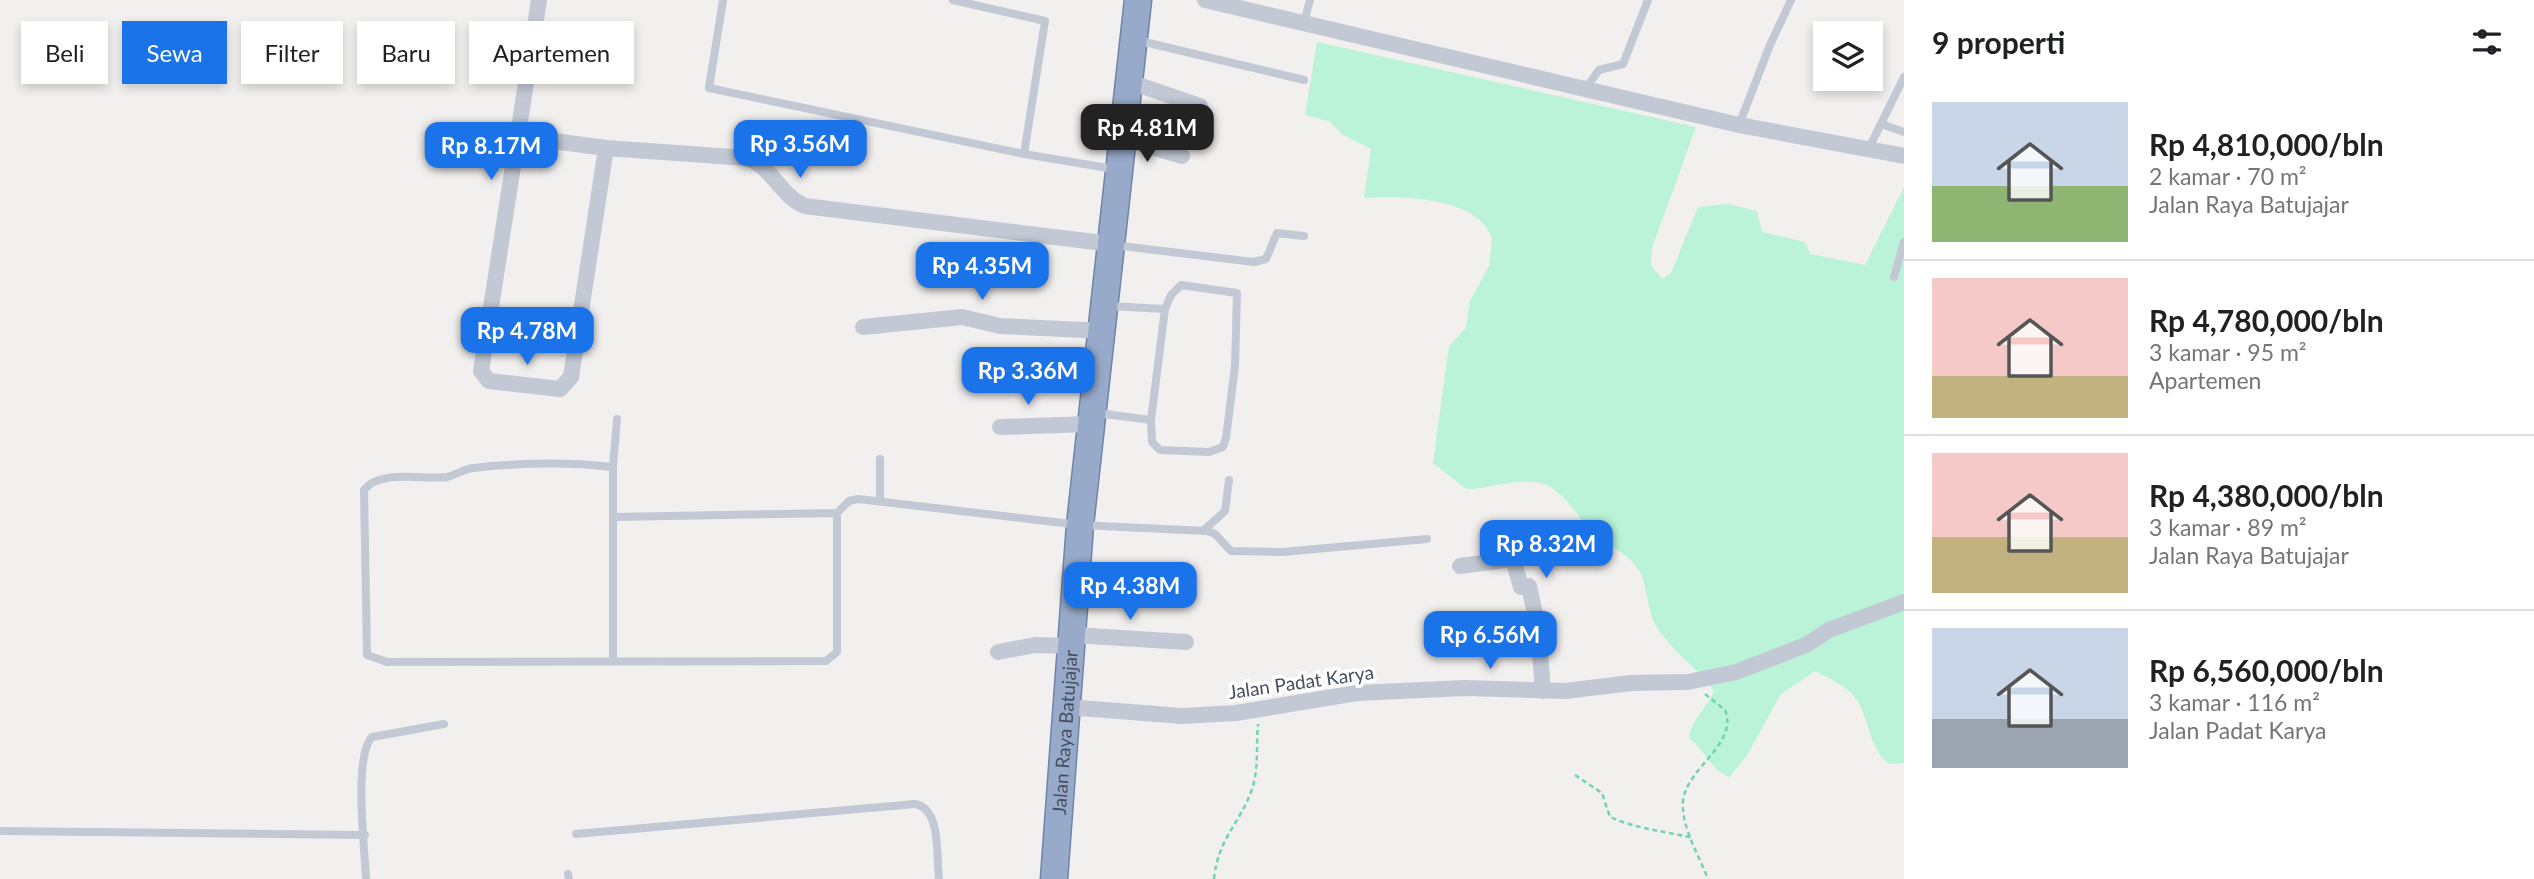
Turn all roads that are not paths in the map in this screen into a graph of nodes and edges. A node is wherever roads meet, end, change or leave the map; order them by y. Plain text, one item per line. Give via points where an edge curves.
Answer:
1 (539, 0) edge
2 (723, 0) edge
3 (953, 0) edge
4 (1138, 0) edge
5 (1205, 0) edge
6 (1310, 0) edge
7 (1648, 0) edge
8 (1791, 0) edge
9 (1304, 22) junction
10 (1133, 40) junction
11 (1904, 77) edge
12 (1304, 80) dead end
13 (1130, 82) junction
14 (1585, 89) junction
15 (1200, 106) dead end
16 (1881, 124) junction
17 (1739, 125) junction
18 (1904, 132) edge
19 (516, 136) junction
20 (1123, 138) junction
21 (606, 148) junction
22 (1869, 148) junction
23 (1024, 154) junction
24 (1182, 156) dead end
25 (1904, 156) edge
26 (1119, 170) junction
27 (1304, 236) dead end
28 (1904, 242) edge
29 (1111, 244) junction
30 (1894, 277) dead end
31 (1165, 309) junction
32 (1105, 318) junction
33 (863, 327) dead end
34 (1093, 418) junction
35 (617, 419) dead end
36 (1151, 420) junction
37 (1000, 427) dead end
38 (880, 459) dead end
39 (614, 467) junction
40 (1229, 480) dead end
41 (880, 500) junction
42 (837, 513) junction
43 (614, 517) junction
44 (1080, 524) junction
45 (1203, 531) junction
46 (1427, 539) dead end
47 (1460, 566) dead end
48 (1904, 602) edge
49 (1073, 641) junction
50 (1186, 642) dead end
51 (998, 652) dead end
52 (613, 660) junction
53 (1543, 691) junction
54 (1067, 707) junction
55 (444, 724) dead end
56 (0, 831) edge
57 (576, 834) dead end
58 (365, 835) junction
59 (366, 879) edge
60 (939, 879) edge
61 (1054, 879) edge

1 - 19 street
2 - 23 lane via 708,88
3 - 23 lane via 1045,21
4 - 10 highway, Jalan Raya Batujajar
5 - 9 street
6 - 9 lane
7 - 14 lane via 1623,64 1599,70
8 - 17 lane
9 - 14 street
10 - 12 lane
10 - 13 highway, Jalan Raya Batujajar
11 - 16 lane
13 - 15 street
13 - 20 highway, Jalan Raya Batujajar
14 - 17 street
16 - 18 lane
16 - 22 lane
17 - 22 street
19 - 21 street
19 - 21 street via 481,371 489,381 561,388 571,377
20 - 24 street
20 - 26 highway, Jalan Raya Batujajar
21 - 29 street via 747,158 767,167 790,197 805,206
22 - 25 street
23 - 26 lane
26 - 29 highway, Jalan Raya Batujajar
27 - 29 lane via 1277,233 1266,259 1254,262
28 - 30 lane
29 - 32 highway, Jalan Raya Batujajar
31 - 32 lane
31 - 36 lane
31 - 36 lane via 1181,285 1237,293 1235,366 1226,438 1217,450 1160,450 1152,442
32 - 33 street via 1000,326 954,317
32 - 34 highway, Jalan Raya Batujajar
34 - 36 lane
34 - 37 street
34 - 44 highway, Jalan Raya Batujajar
35 - 39 lane
38 - 41 lane
39 - 43 lane
39 - 52 lane via 471,468 445,477 376,481 364,490 365,652 370,657 387,662
40 - 45 lane via 1224,511
41 - 42 lane via 849,501
41 - 44 lane
42 - 43 lane
42 - 52 lane via 837,652 831,660
43 - 52 lane
44 - 45 lane
44 - 49 highway, Jalan Raya Batujajar
45 - 46 lane via 1215,534 1231,551 1282,552
47 - 53 street via 1513,559 1521,587 1529,586
48 - 53 street, Jalan Padat Karya via 1736,672 1688,682
49 - 50 street
49 - 51 street
49 - 54 highway, Jalan Raya Batujajar
53 - 54 street, Jalan Padat Karya via 1465,688 1356,693 1181,716
54 - 61 highway, Jalan Raya Batujajar
55 - 58 lane via 368,741 362,761
56 - 58 lane
57 - 60 lane via 915,804 923,805 932,816
58 - 59 lane

